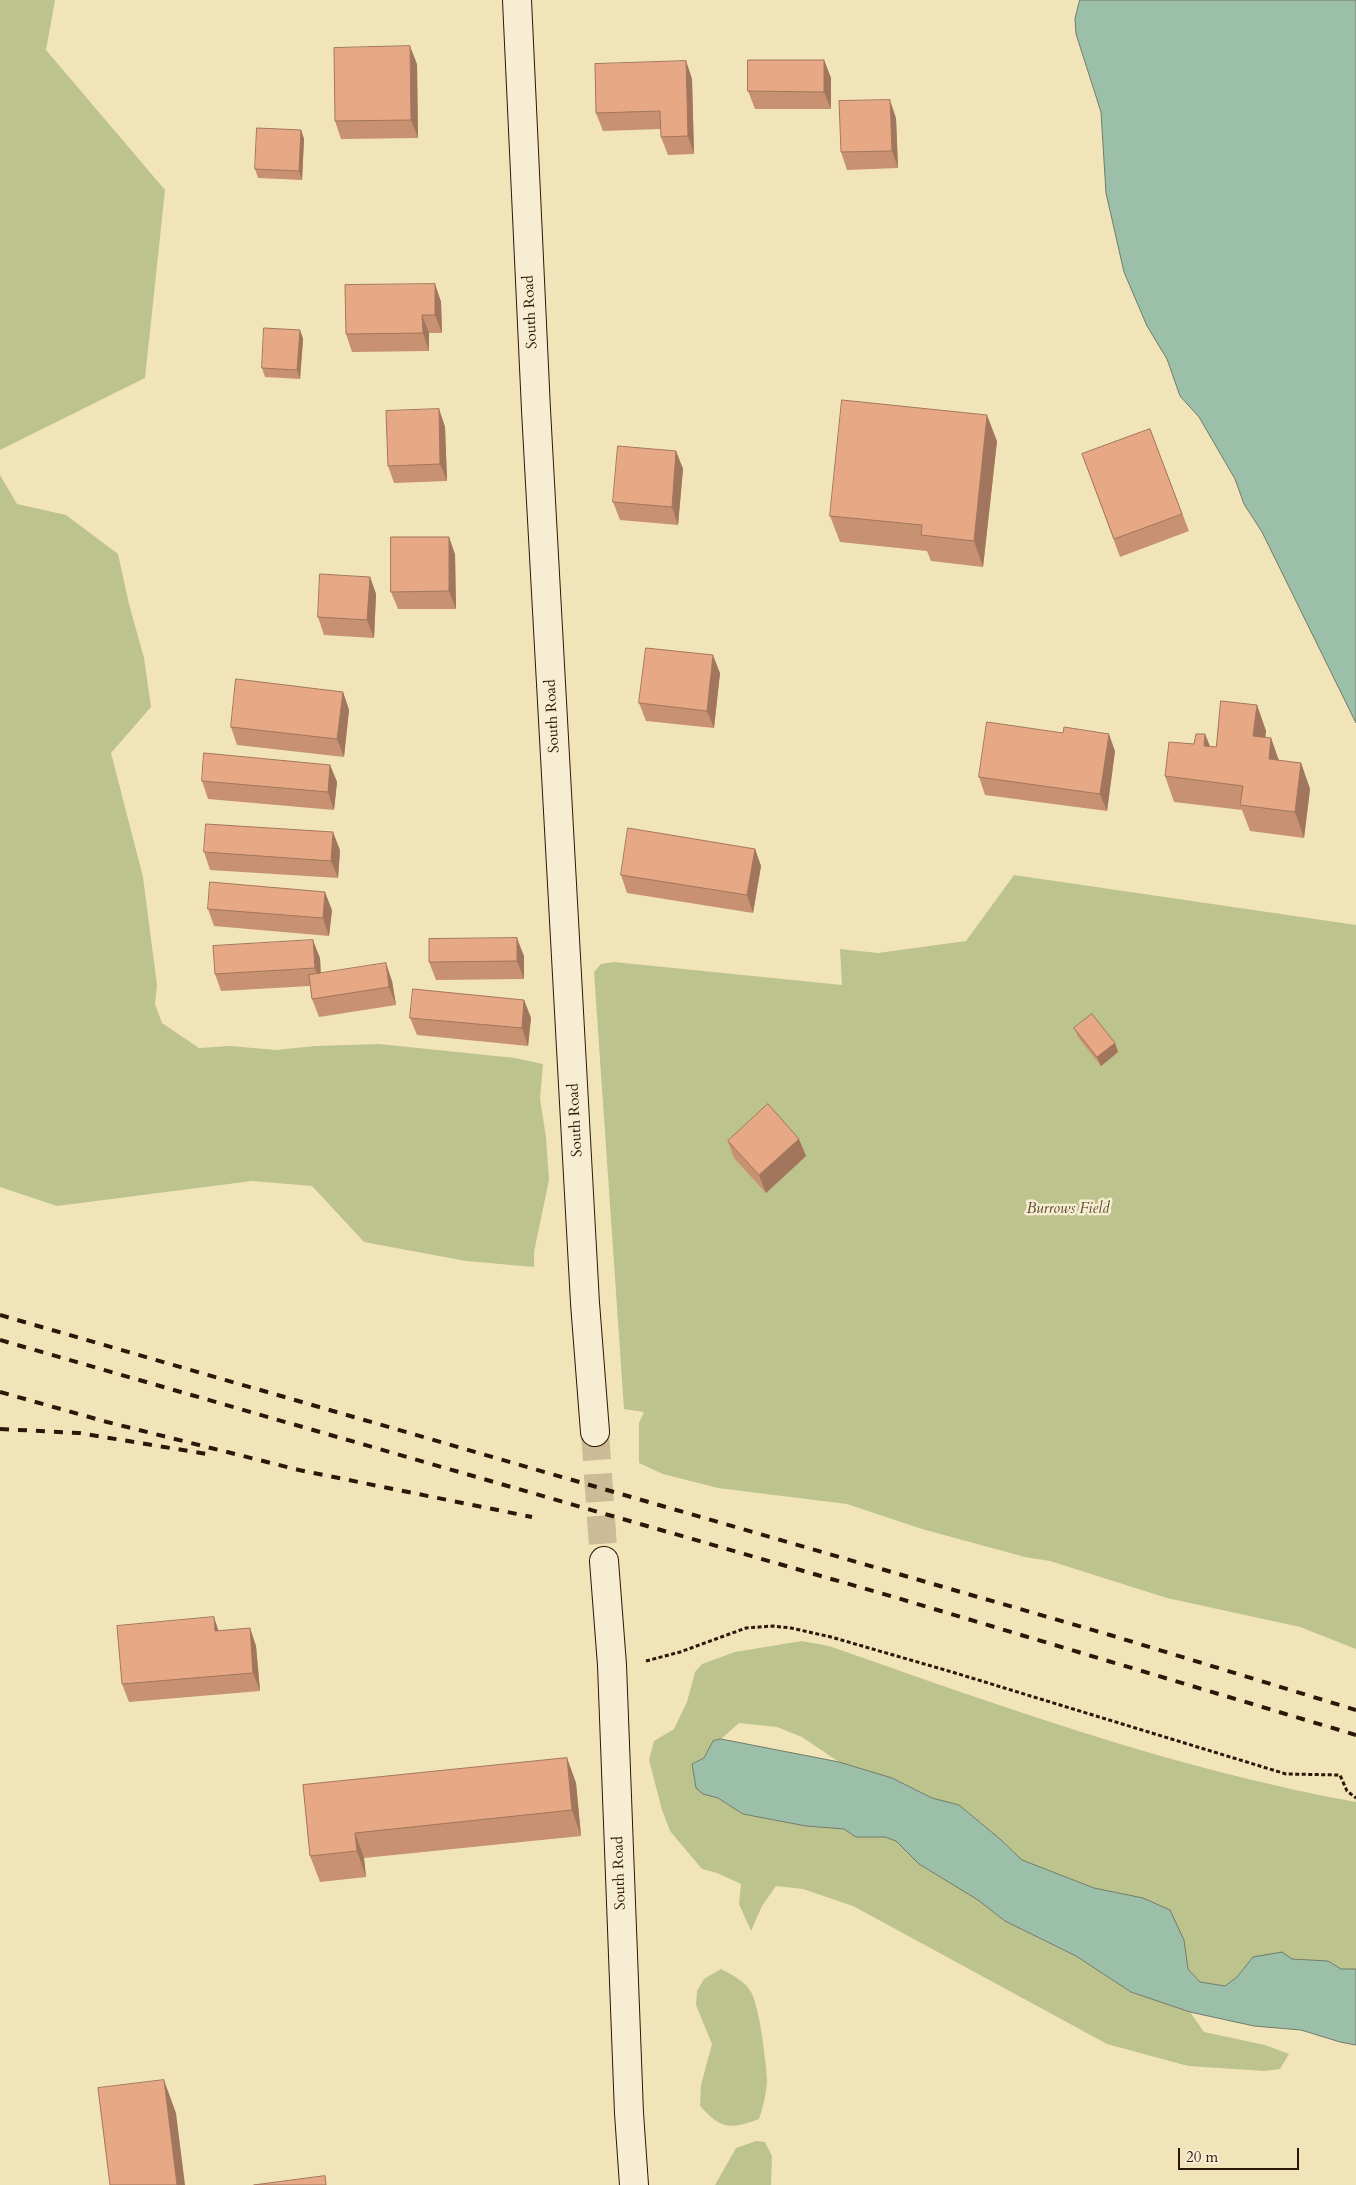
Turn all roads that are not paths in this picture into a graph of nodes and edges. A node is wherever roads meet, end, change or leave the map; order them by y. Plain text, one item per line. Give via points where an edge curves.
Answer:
1 (517, 0) edge
2 (595, 1432) tunnel mouth
3 (604, 1561) tunnel mouth
4 (634, 2185) edge

1 - 2 main road, South Road via 536,410 585,1303
3 - 4 main road, South Road via 612,1665

